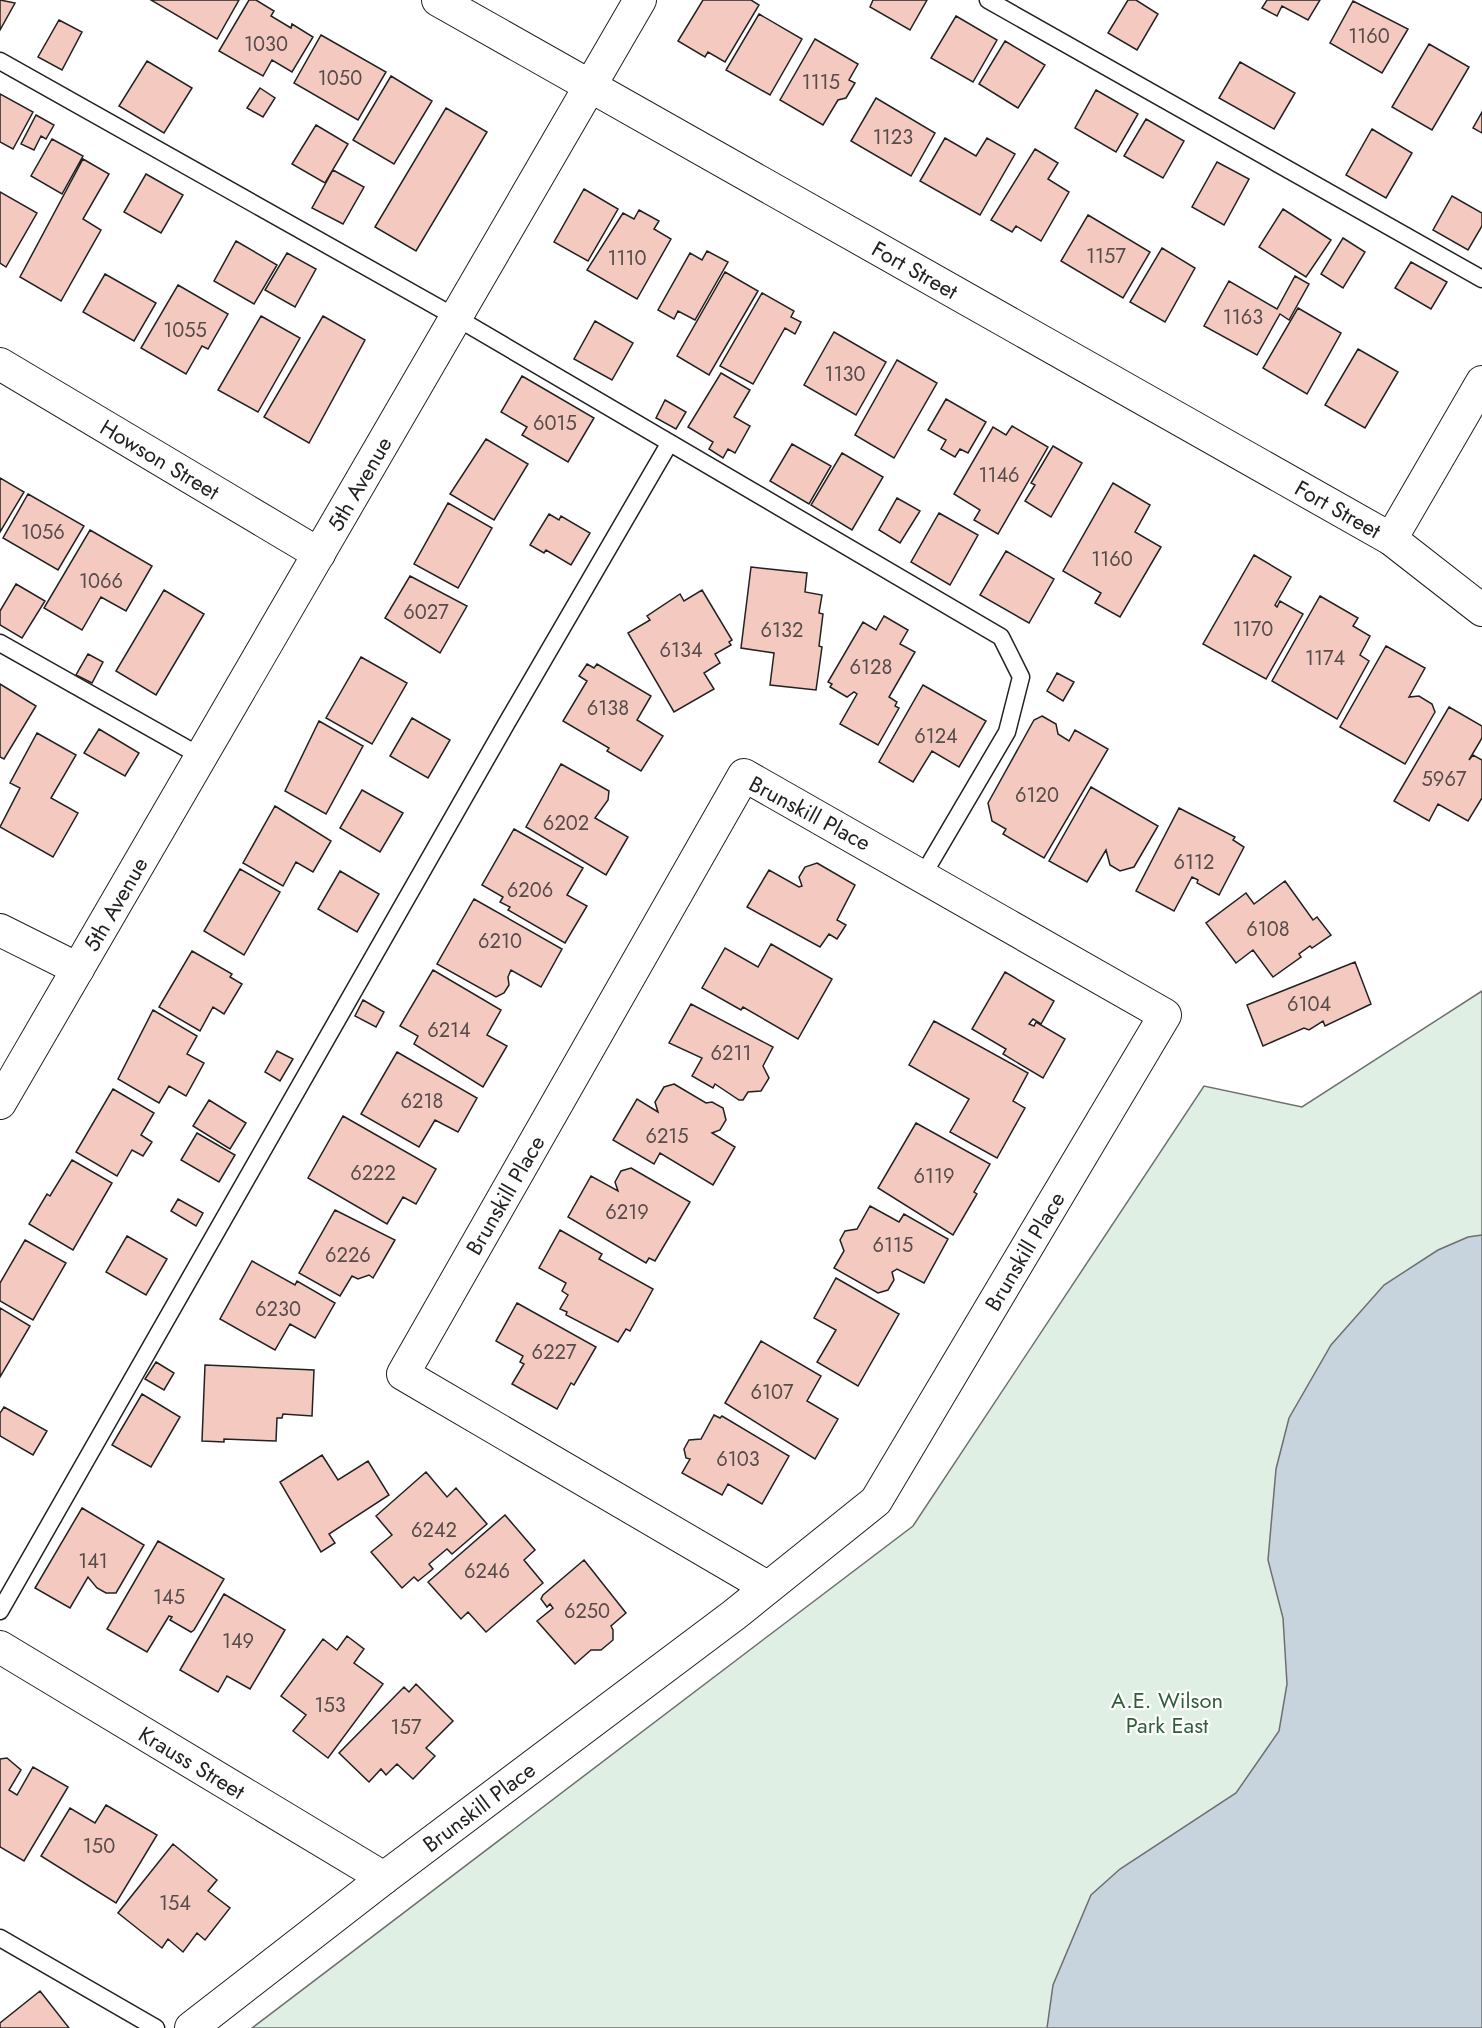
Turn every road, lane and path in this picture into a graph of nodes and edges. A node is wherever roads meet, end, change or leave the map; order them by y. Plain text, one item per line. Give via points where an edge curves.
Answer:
1 (438, 0) edge
2 (640, 0) edge
3 (988, 0) edge
4 (0, 61) edge
5 (590, 87) junction
6 (1482, 279) edge
7 (457, 318) junction
8 (0, 364) edge
9 (1482, 382) edge
10 (669, 444) junction
11 (1391, 539) junction
12 (319, 554) junction
13 (1482, 610) edge
14 (0, 643) edge
15 (202, 757) junction
16 (924, 875) junction
17 (0, 930) edge
18 (78, 969) junction
19 (0, 1103) edge
20 (767, 1587) junction
21 (0, 1611) edge
22 (0, 1647) edge
23 (384, 1878) junction
24 (0, 1938) edge
25 (156, 2028) edge
26 (191, 2028) edge

1 - 5 street, Fort Street
2 - 5 street, 5th Avenue
3 - 6 lane
4 - 7 lane
5 - 7 street, 5th Avenue
5 - 11 street, Fort Street
7 - 10 lane
7 - 12 street, 5th Avenue
8 - 12 street, Howson Street
9 - 11 street
10 - 16 lane via 1001,637 1021,677 1007,732
10 - 21 lane
11 - 13 street, Fort Street
12 - 15 street, 5th Avenue
14 - 15 lane
15 - 18 street, 5th Avenue
16 - 20 street, Brunskill Place via 1165,1015 876,1501
16 - 20 street, Brunskill Place via 744,775 403,1374
17 - 18 street, 5th Avenue
18 - 19 street, 5th Avenue
20 - 23 street, Brunskill Place
22 - 23 street, Krauss Street
23 - 26 street, Brunskill Place
24 - 25 lane

